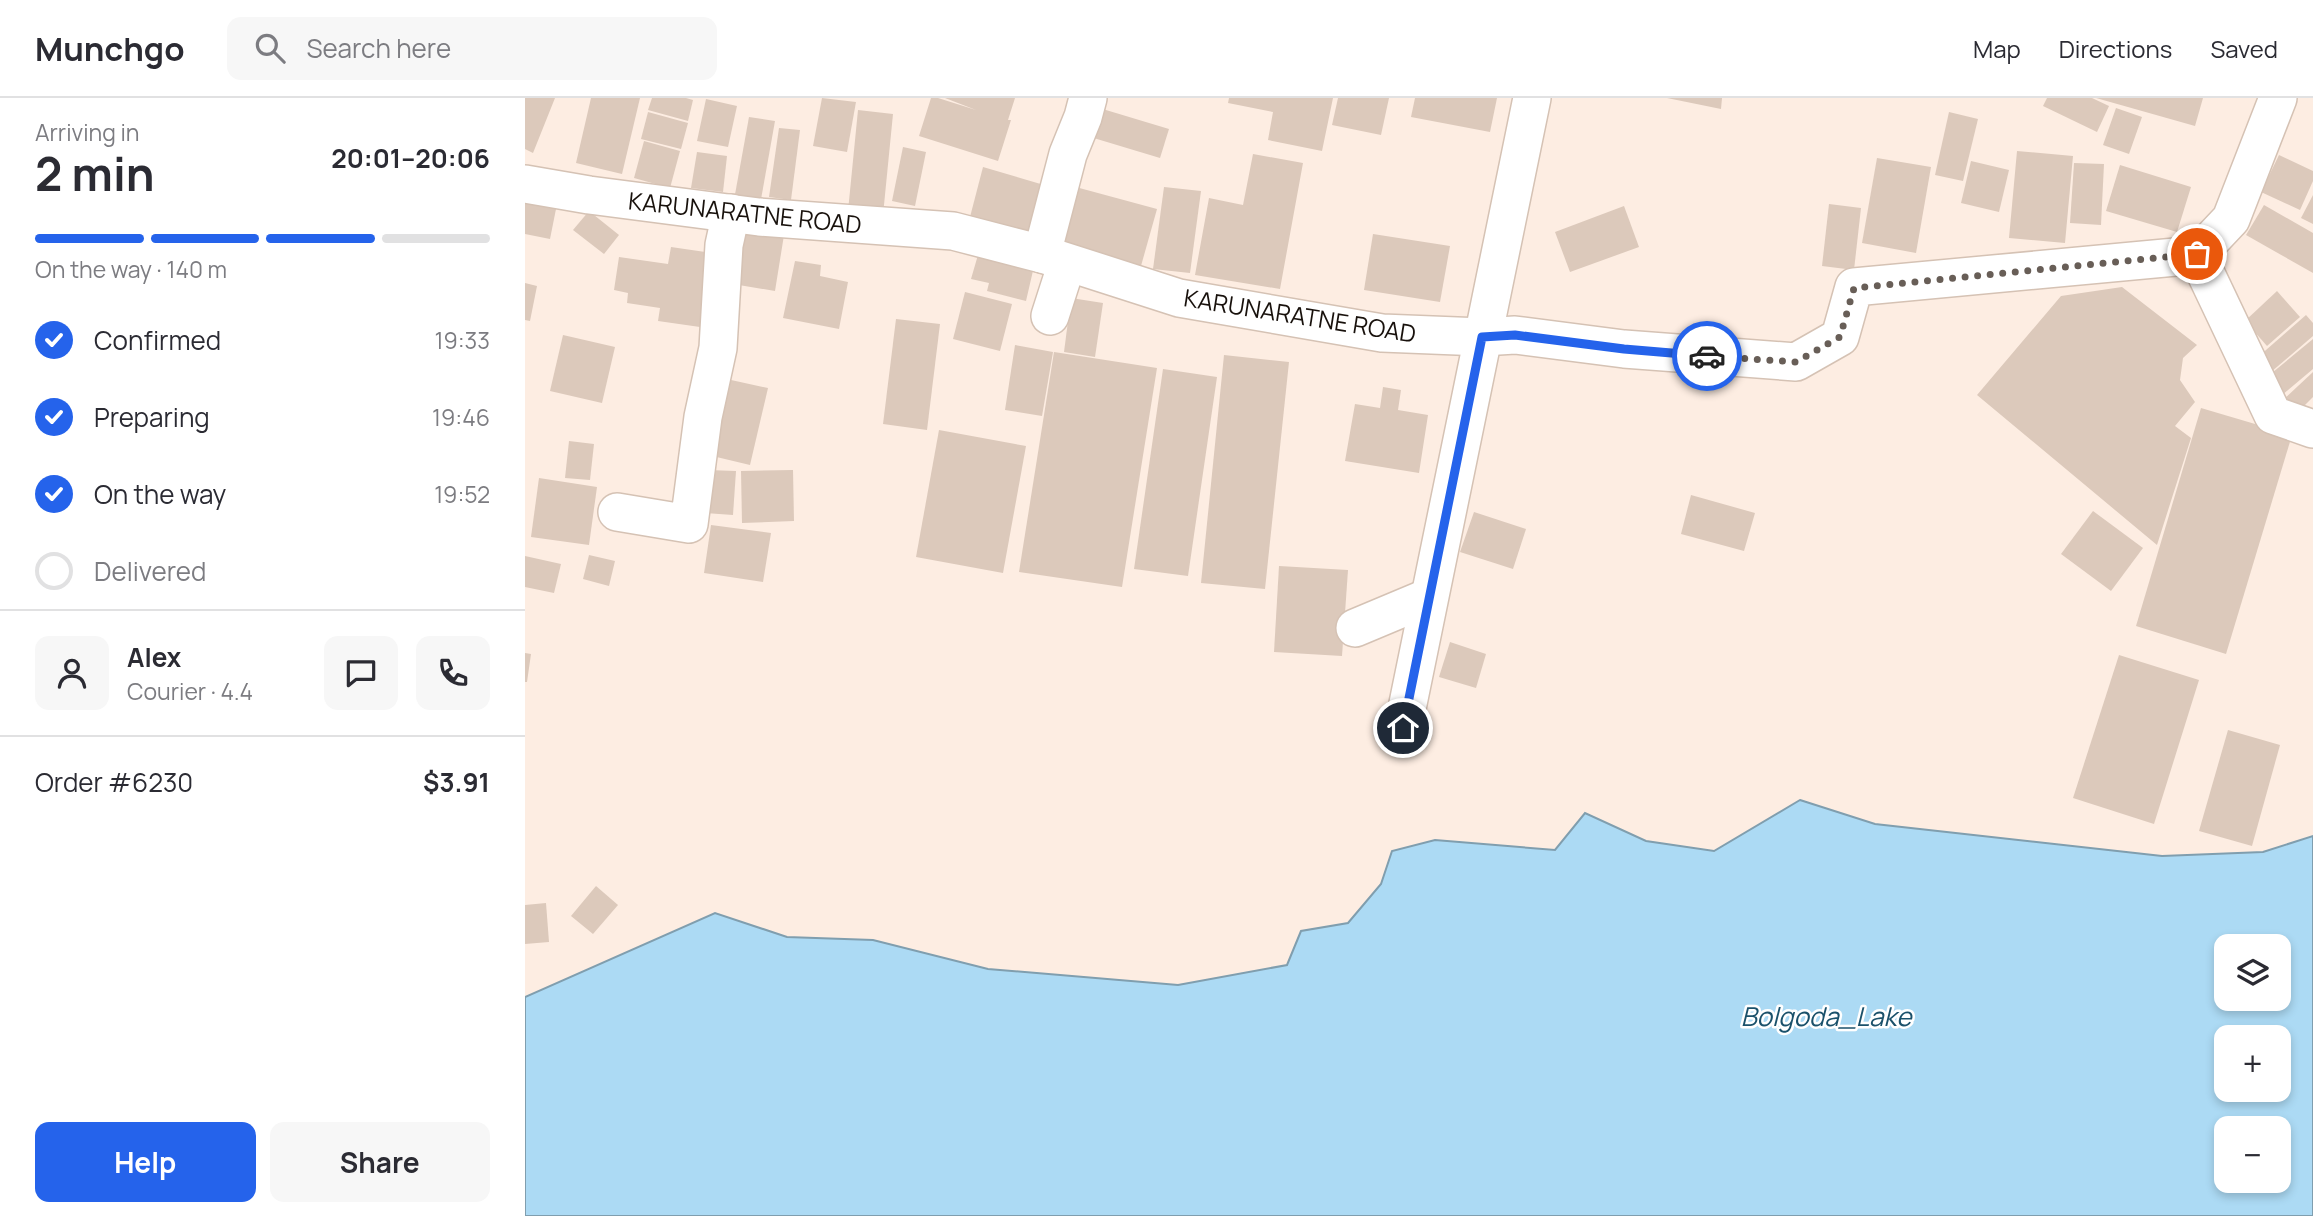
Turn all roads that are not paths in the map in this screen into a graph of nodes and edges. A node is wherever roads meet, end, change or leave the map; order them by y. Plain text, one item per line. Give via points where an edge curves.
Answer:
1 (1088, 98) edge
2 (1532, 98) edge
3 (2278, 98) edge
4 (525, 184) edge
5 (731, 213) junction
6 (2197, 254) junction
7 (1054, 259) junction
8 (1050, 316) dead end
9 (1482, 337) junction
10 (2313, 429) edge
11 (617, 512) dead end
12 (1429, 597) junction
13 (1355, 628) dead end
14 (1403, 728) dead end

1 - 7 street via 1068,154
2 - 9 street
3 - 6 street via 2231,219
4 - 5 street, KARUNARATNE ROAD
5 - 7 street, KARUNARATNE ROAD via 953,231
5 - 11 street via 724,244 718,348 703,417 689,524
6 - 9 street, KARUNARATNE ROAD via 1854,288 1840,337 1796,362 1624,349 1515,335
6 - 10 street via 2273,415
7 - 8 street
7 - 9 street, KARUNARATNE ROAD via 1192,300 1383,333
9 - 12 street
12 - 13 street
12 - 14 street

